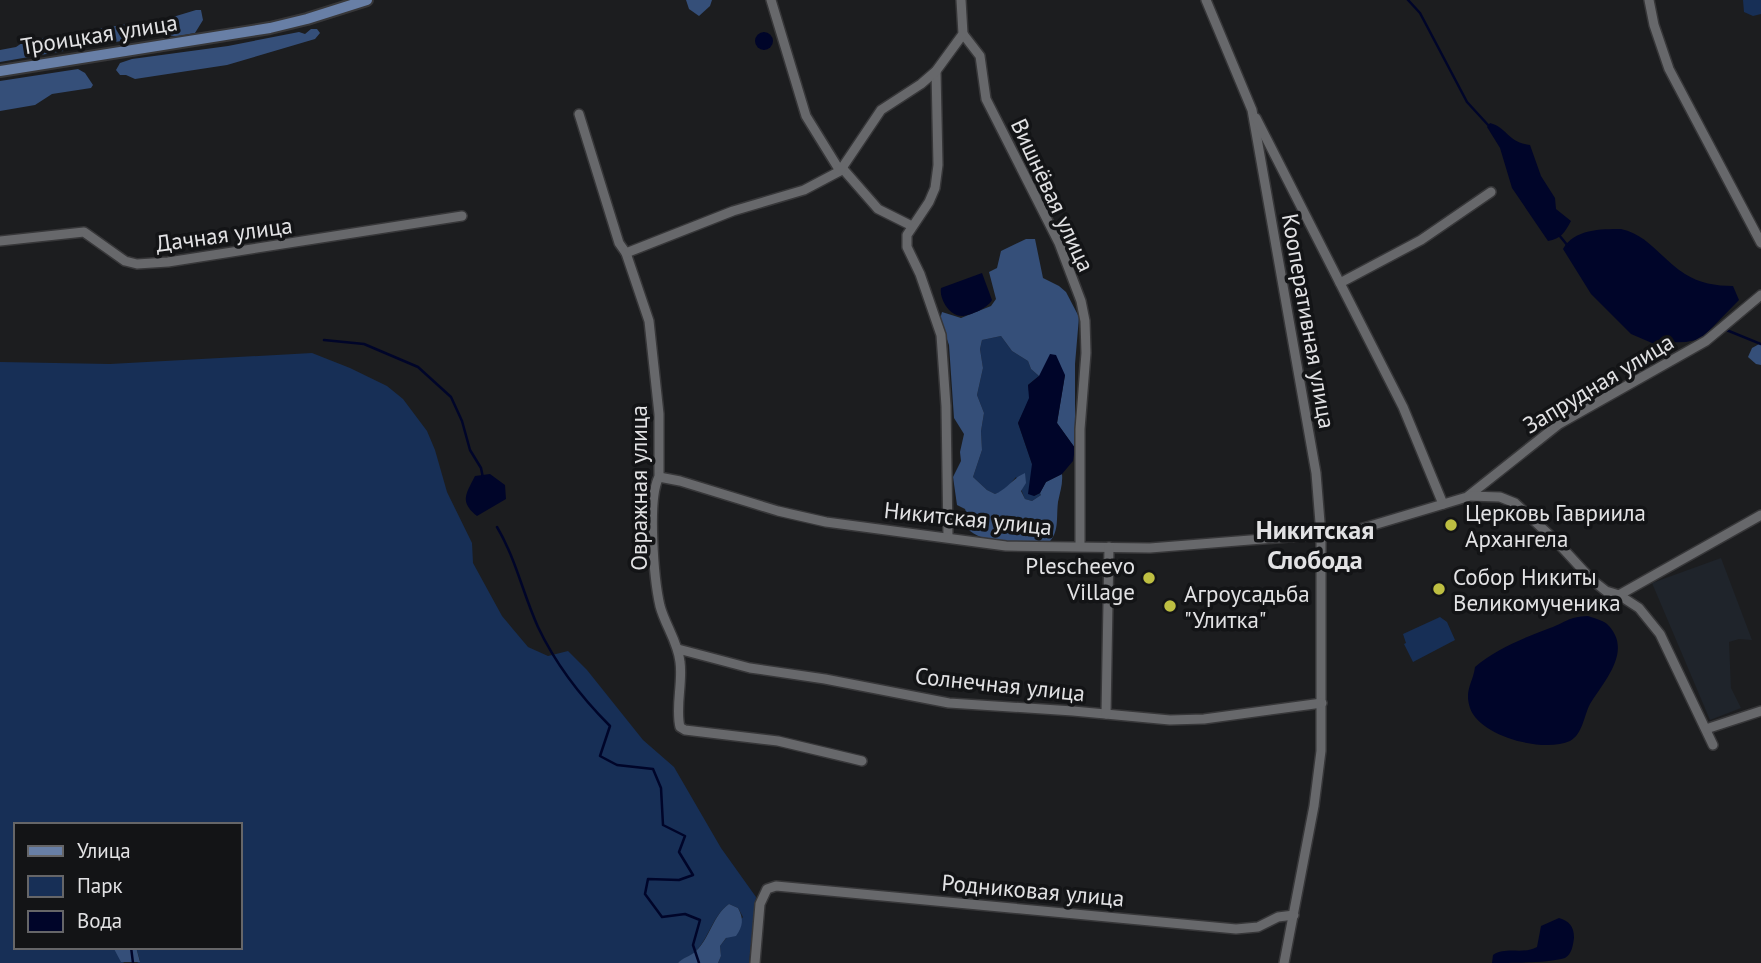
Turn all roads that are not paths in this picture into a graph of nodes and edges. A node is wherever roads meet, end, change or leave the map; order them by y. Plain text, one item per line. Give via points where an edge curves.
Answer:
1 (367, 0) edge
2 (771, 0) edge
3 (961, 0) edge
4 (1206, 0) edge
5 (1649, 0) edge
6 (963, 34) junction
7 (0, 71) edge
8 (936, 71) junction
9 (1252, 110) junction
10 (579, 114) dead end
11 (841, 170) junction
12 (1491, 192) dead end
13 (462, 216) dead end
14 (912, 226) junction
15 (0, 242) edge
16 (1761, 243) edge
17 (626, 254) junction
18 (1340, 284) junction
19 (1761, 295) edge
20 (659, 477) junction
21 (1467, 497) junction
22 (1443, 504) junction
23 (1761, 515) edge
24 (1321, 535) junction
25 (948, 537) junction
26 (1080, 546) junction
27 (1109, 547) junction
28 (1619, 595) junction
29 (678, 649) junction
30 (1322, 703) junction
31 (1761, 711) edge
32 (1105, 714) junction
33 (1706, 729) junction
34 (1713, 745) dead end
35 (863, 761) dead end
36 (1294, 915) junction
37 (755, 963) edge
38 (1284, 963) edge

1 - 7 main road, Троицкая улица via 270,27
2 - 11 street via 806,116
3 - 6 street
4 - 9 street, Кооперативная улица
5 - 16 street via 1669,69
6 - 8 street
6 - 26 street, Вишнёвая улица via 980,56 986,99 1059,243 1081,300 1086,353 1080,429
8 - 11 street via 881,110
8 - 14 street via 935,188
9 - 18 street
9 - 24 street, Кооперативная улица via 1316,473
10 - 17 street, Овражная улица
11 - 14 street via 878,209
11 - 17 street via 804,190 733,211
12 - 18 street via 1421,240
13 - 15 street, Дачная улица via 137,264 111,253 84,232
14 - 25 street via 907,247 941,335
17 - 20 street, Овражная улица via 649,321 659,414
18 - 22 street via 1403,407
19 - 21 street, Запрудная улица via 1706,341 1559,424
20 - 25 street, Никитская улица via 827,522
20 - 29 street, Овражная улица via 654,485 652,520 656,576 660,606
21 - 22 street, Запрудная улица
21 - 28 street via 1500,497 1515,503 1592,580
22 - 24 street, Запрудная улица via 1350,532
23 - 28 street
24 - 27 street, Никитская улица
24 - 30 street, Кооперативная улица
25 - 26 street, Никитская улица via 1006,546
26 - 27 street, Никитская улица
27 - 32 street
28 - 33 street via 1639,608 1660,634
29 - 32 street, Солнечная улица via 750,668 949,703
29 - 35 street, Овражная улица via 680,727 778,741
30 - 32 street, Солнечная улица via 1204,719
30 - 36 street, Кооперативная улица via 1320,767
31 - 33 street
33 - 34 street
36 - 37 street, Родниковая улица via 1236,929 785,886 767,889 760,904
36 - 38 street, Кооперативная улица

